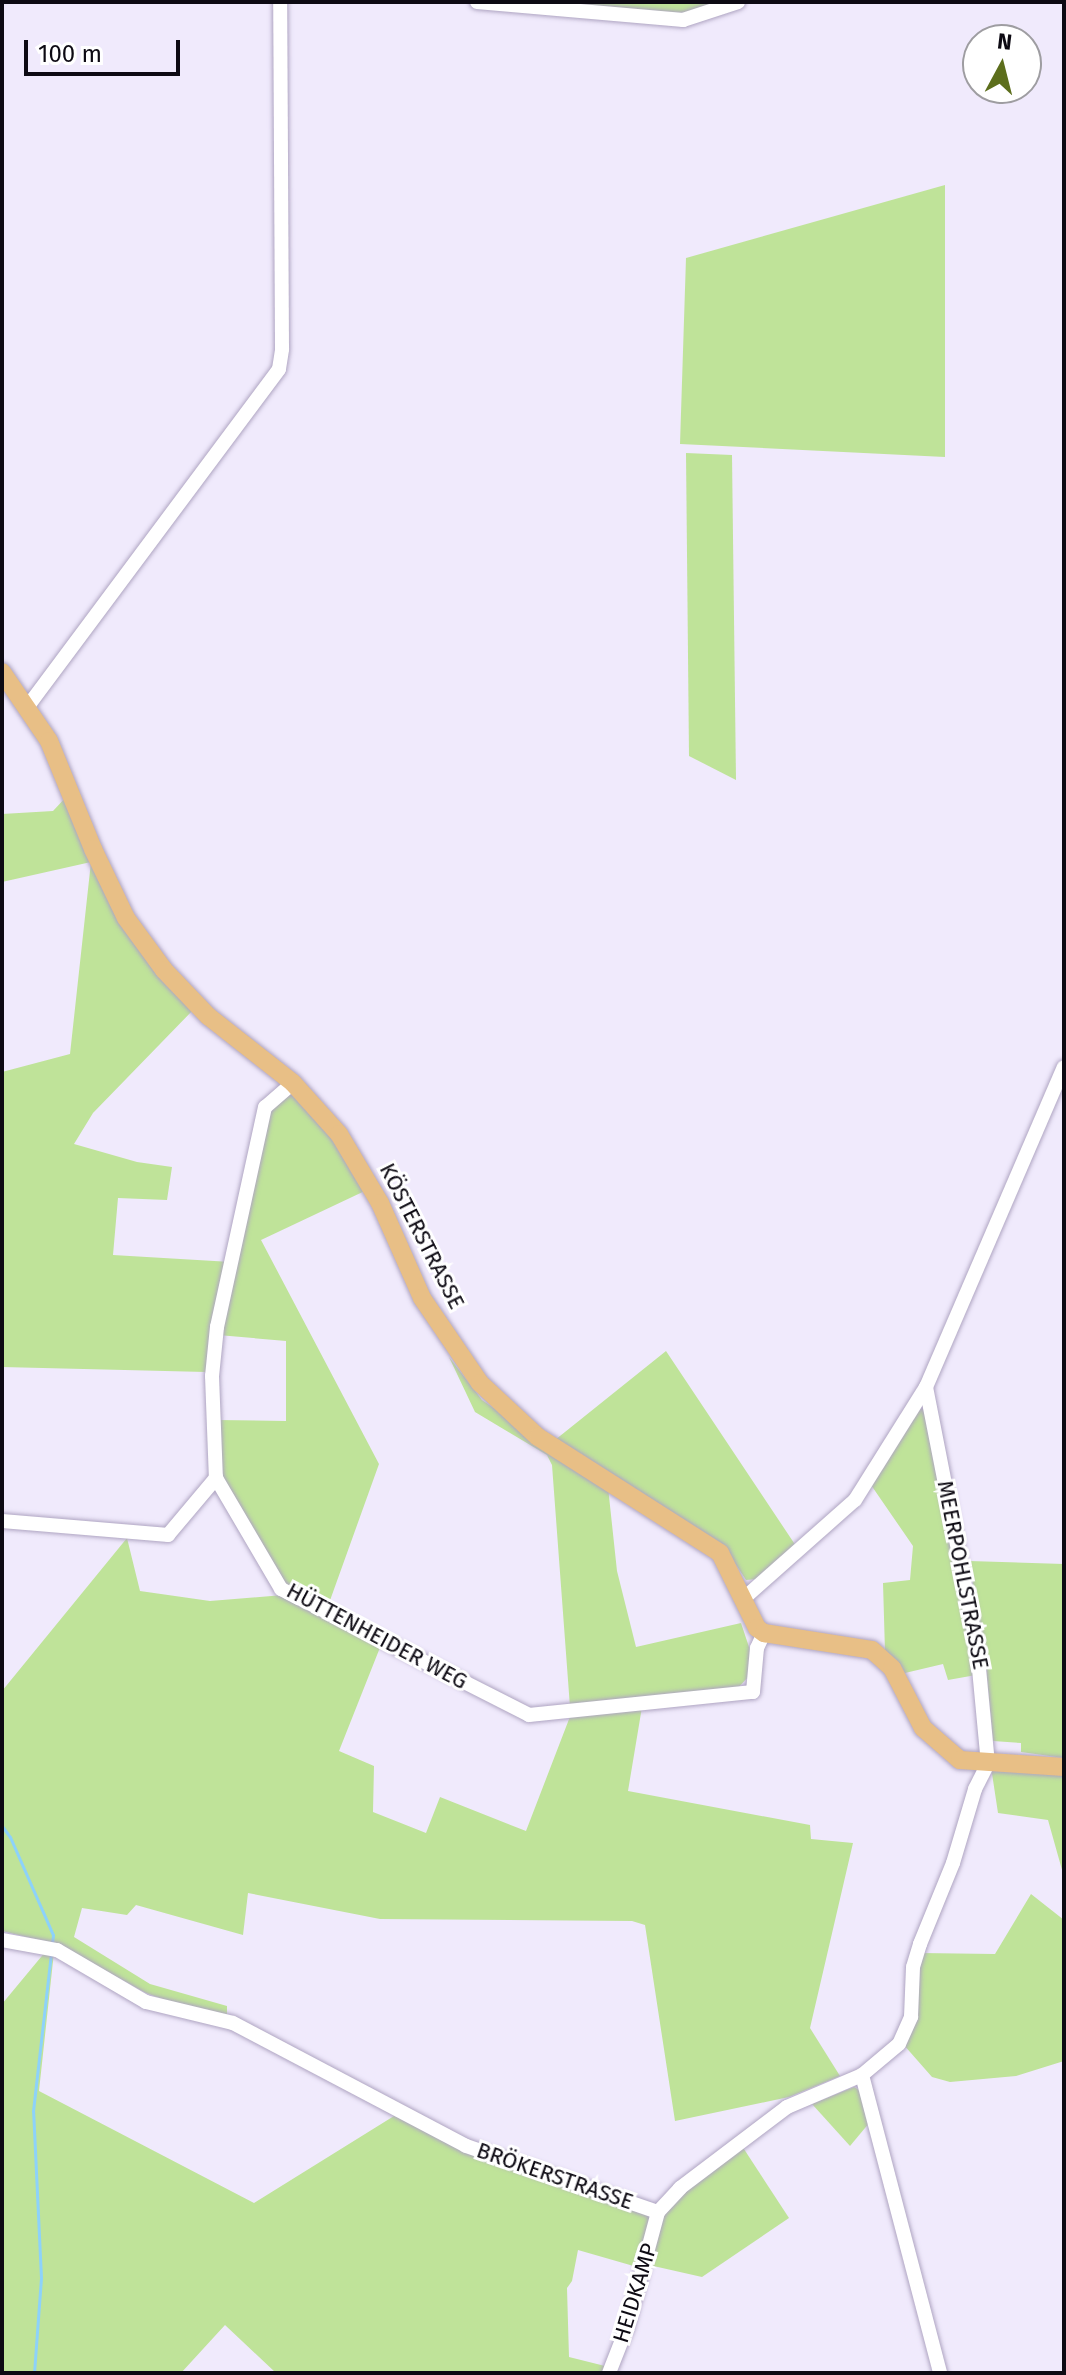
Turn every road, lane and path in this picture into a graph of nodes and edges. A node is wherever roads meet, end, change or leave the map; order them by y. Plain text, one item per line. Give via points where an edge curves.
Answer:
1 (280, 2) edge
2 (477, 2) edge
3 (738, 2) edge
4 (2, 672) edge
5 (28, 706) junction
6 (1064, 1067) edge
7 (293, 1083) junction
8 (926, 1387) junction
9 (216, 1478) junction
10 (2, 1521) edge
11 (743, 1599) junction
12 (764, 1633) junction
13 (988, 1764) junction
14 (1064, 1767) edge
15 (2, 1940) edge
16 (862, 2075) junction
17 (658, 2212) junction
18 (609, 2373) edge
19 (940, 2373) edge

1 - 5 street via 279,369
2 - 3 street via 683,20
4 - 5 main road, KÖSTERSTRASSE
5 - 7 main road, KÖSTERSTRASSE via 49,741 126,918 164,970 208,1016
6 - 8 street
7 - 9 street, HÜTTENHEIDER WEG via 265,1107 217,1327 212,1376
7 - 11 main road, KÖSTERSTRASSE via 339,1134 380,1203 422,1298 480,1383 538,1437 720,1553
8 - 11 street via 855,1500
8 - 13 street, MEERPOHLSTRASSE via 977,1647
9 - 10 street via 168,1535
9 - 12 street, HÜTTENHEIDER WEG via 281,1589 529,1715 753,1692 757,1648
11 - 12 main road, KÖSTERSTRASSE
12 - 13 main road via 872,1650 892,1668 923,1728 960,1760
13 - 14 main road
13 - 16 street, BRÖKERSTRASSE via 913,1967 911,2017 899,2044
15 - 17 street, BRÖKERSTRASSE via 52,1948 146,2002 233,2023 466,2146
16 - 17 street, BRÖKERSTRASSE via 787,2107 680,2188
16 - 19 street
17 - 18 street, HEIDKAMP

